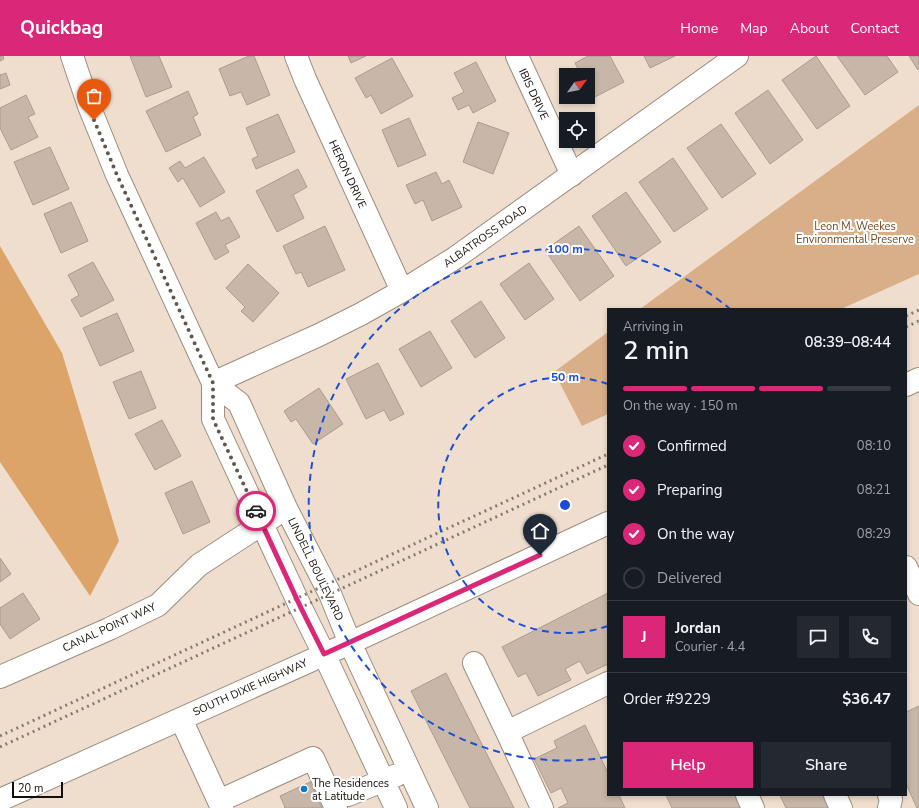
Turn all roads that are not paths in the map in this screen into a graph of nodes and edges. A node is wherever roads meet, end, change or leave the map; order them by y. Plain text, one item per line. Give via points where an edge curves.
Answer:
1 (72, 56) edge
2 (296, 56) edge
3 (517, 56) edge
4 (737, 56) edge
5 (572, 175) junction
6 (402, 291) junction
7 (919, 379) edge
8 (213, 383) junction
9 (907, 385) edge
10 (286, 508) junction
11 (607, 523) edge
12 (262, 524) junction
13 (907, 569) edge
14 (919, 594) edge
15 (350, 642) junction
16 (324, 654) junction
17 (474, 663) dead end
18 (1, 675) edge
19 (607, 683) edge
20 (181, 719) junction
21 (507, 732) junction
22 (409, 770) junction
23 (384, 781) junction
24 (748, 796) edge
25 (835, 796) edge
26 (890, 796) edge
27 (332, 799) edge
28 (0, 800) edge
29 (220, 805) edge
30 (396, 808) edge
31 (427, 808) edge
32 (542, 808) edge
33 (754, 808) edge
34 (841, 808) edge
35 (889, 808) edge

1 - 8 street, LINDELL BOULEVARD via 117,175
2 - 6 street, HERON DRIVE
3 - 5 street, IBIS DRIVE
4 - 5 street, ALBATROSS ROAD
5 - 6 street, ALBATROSS ROAD via 455,258
6 - 8 street, ALBATROSS ROAD via 319,335
7 - 9 street
8 - 10 street, LINDELL BOULEVARD via 239,403
8 - 12 street, LINDELL BOULEVARD via 213,419
10 - 12 street, CANAL POINT WAY
10 - 15 street, LINDELL BOULEVARD via 330,594
11 - 15 street, SOUTH DIXIE HIGHWAY
12 - 16 street, LINDELL BOULEVARD
12 - 18 street, CANAL POINT WAY via 199,565 158,605 115,627
13 - 14 street
15 - 16 street, SOUTH DIXIE HIGHWAY
15 - 22 street, LINDELL BOULEVARD
16 - 20 street, SOUTH DIXIE HIGHWAY
16 - 23 street, LINDELL BOULEVARD
17 - 21 street
19 - 21 street
20 - 28 street, SOUTH DIXIE HIGHWAY
20 - 29 street
21 - 32 street
22 - 23 street
22 - 31 street, LINDELL BOULEVARD
23 - 27 street
23 - 30 street, LINDELL BOULEVARD
24 - 33 street
25 - 34 street
26 - 35 street
27 - 29 street via 312,758

